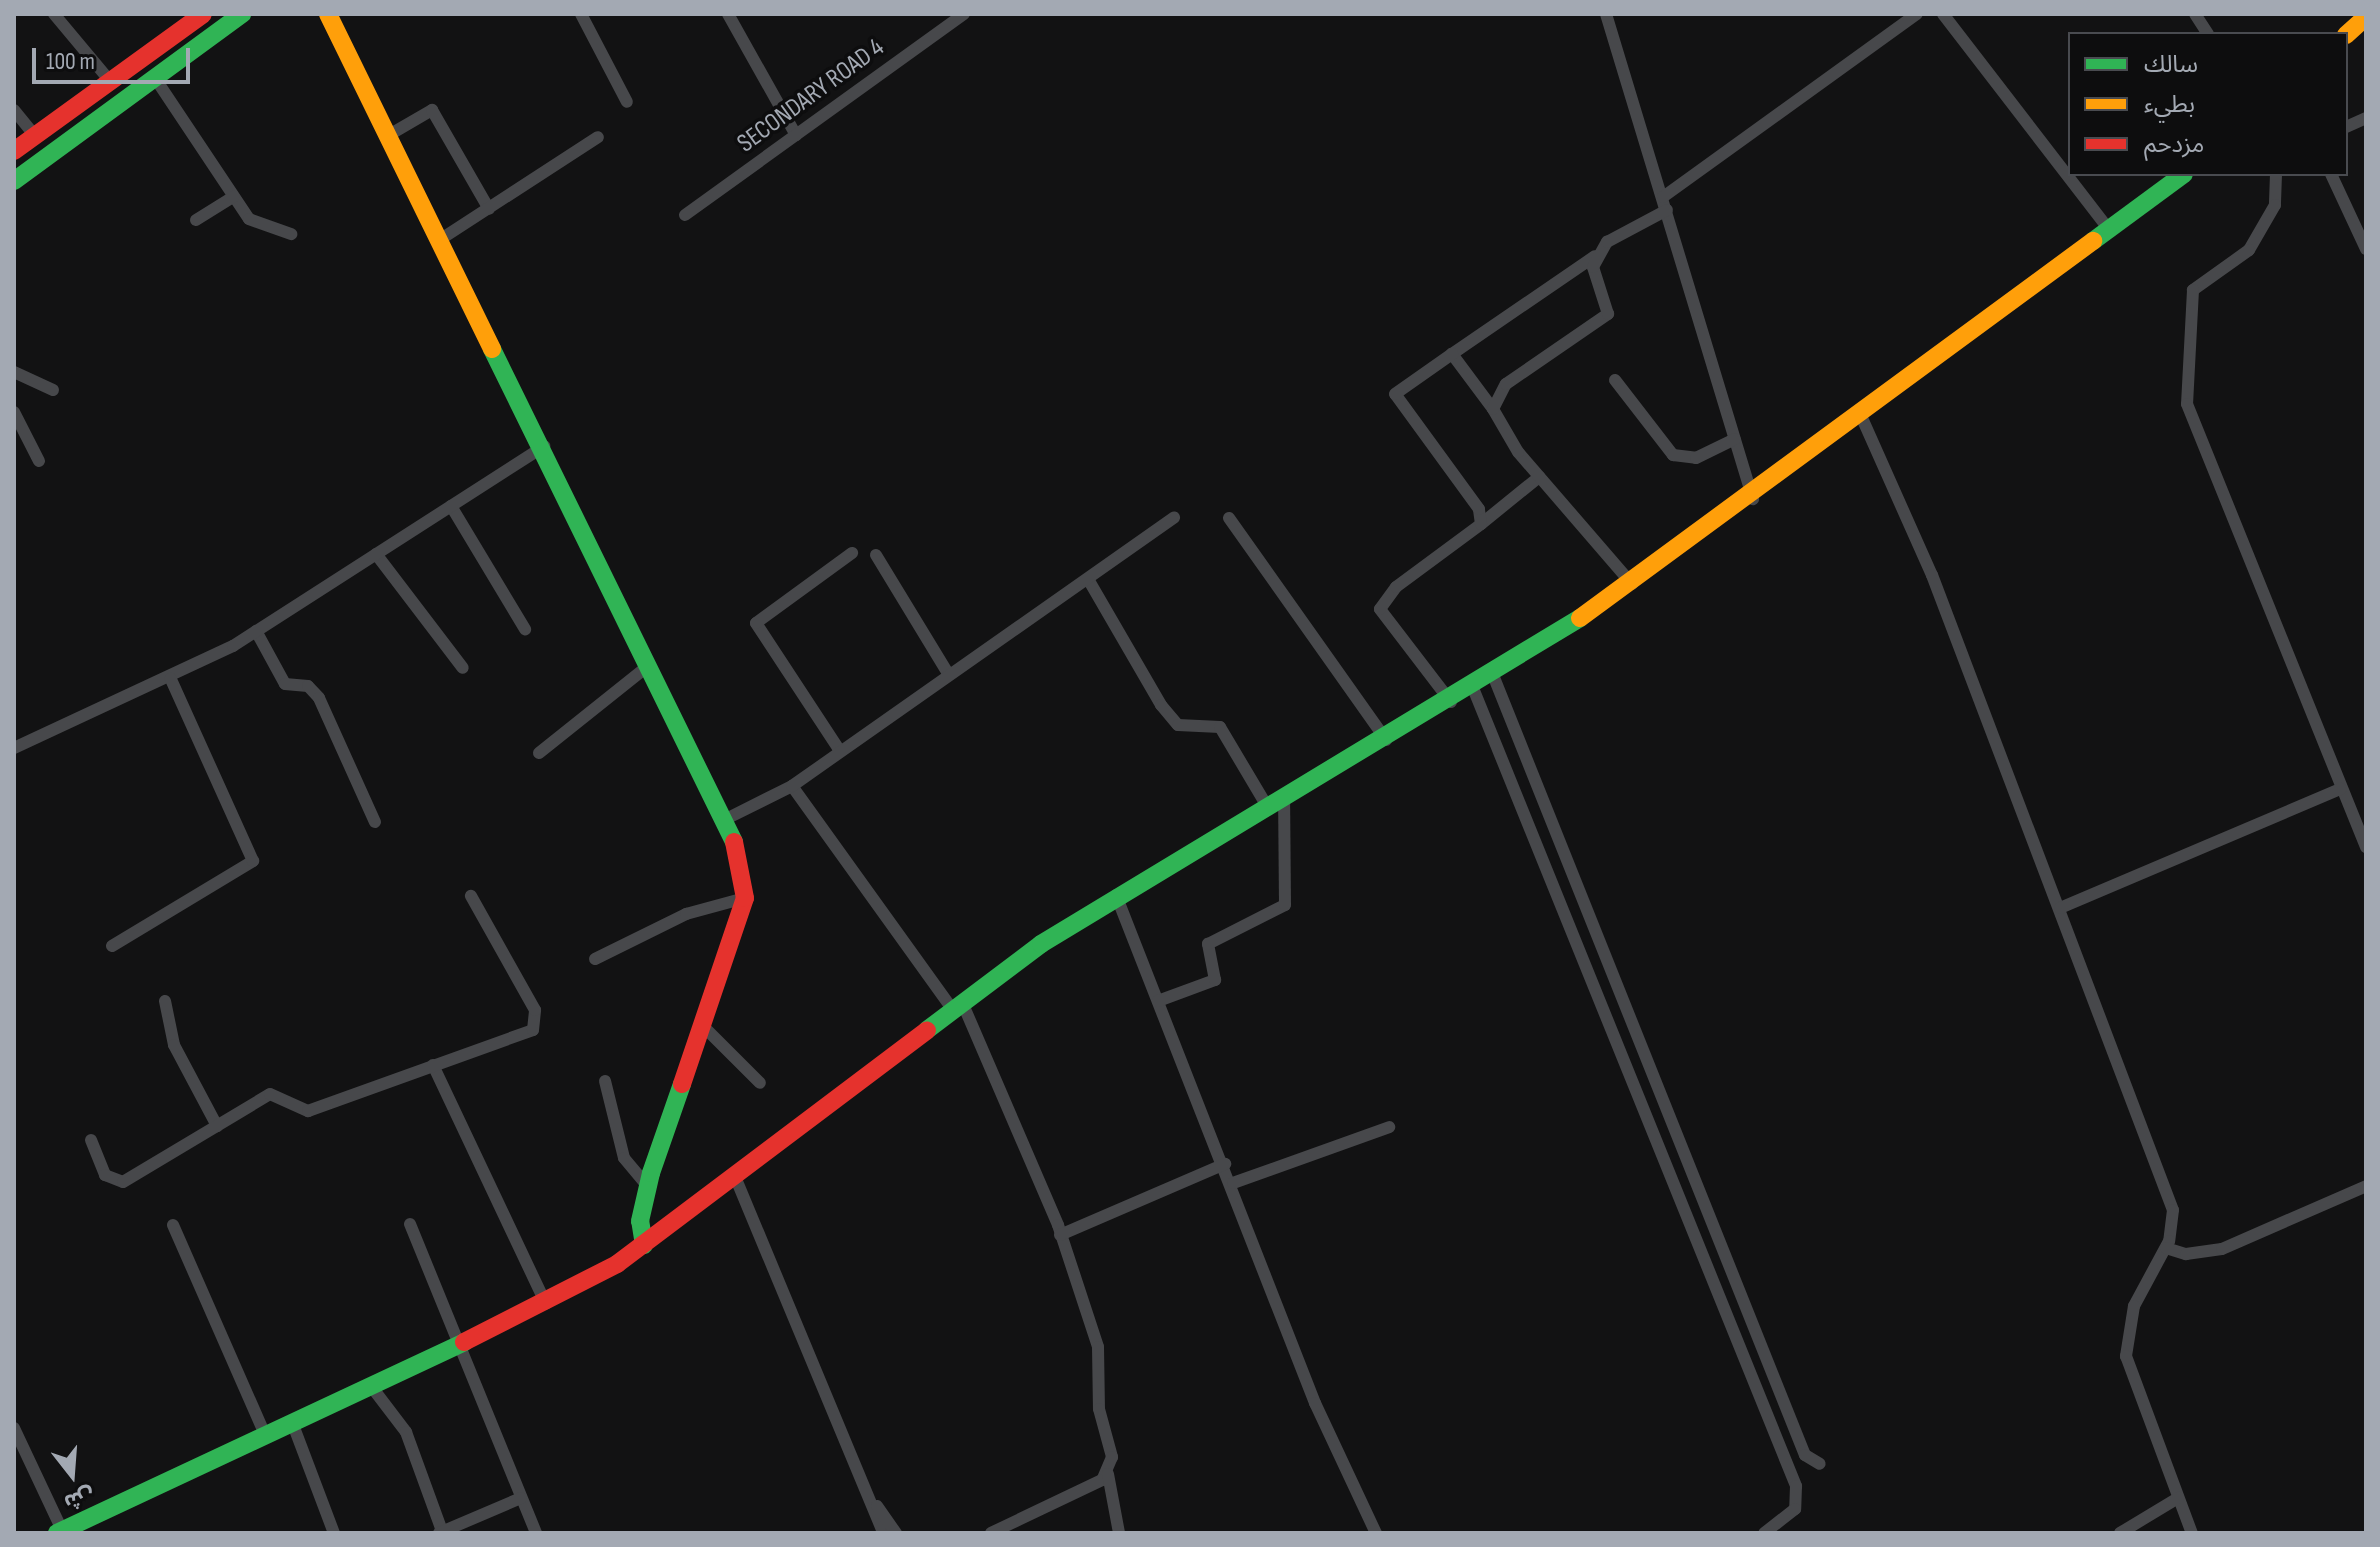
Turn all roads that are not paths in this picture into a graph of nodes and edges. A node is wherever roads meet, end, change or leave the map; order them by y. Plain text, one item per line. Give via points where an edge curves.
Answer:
1 (54, 14) edge
2 (203, 14) edge
3 (242, 14) edge
4 (328, 14) edge
5 (581, 14) edge
6 (728, 14) edge
7 (964, 14) edge
8 (1606, 14) edge
9 (1917, 14) edge
10 (1943, 14) edge
11 (2195, 14) edge
12 (2366, 17) edge
13 (2207, 32) edge
14 (2348, 33) edge
15 (155, 78) junction
16 (110, 81) junction
17 (627, 102) dead end
18 (14, 110) edge
19 (389, 135) junction
20 (796, 135) junction
21 (35, 136) junction
22 (598, 137) dead end
23 (14, 151) edge
24 (2181, 176) edge
25 (2276, 176) edge
26 (2332, 176) edge
27 (14, 181) edge
28 (233, 197) junction
29 (1663, 197) junction
30 (489, 209) junction
31 (1667, 210) junction
32 (685, 215) dead end
33 (196, 220) dead end
34 (2110, 231) junction
35 (291, 234) dead end
36 (441, 239) junction
37 (2366, 249) edge
38 (1595, 256) junction
39 (1452, 354) junction
40 (14, 372) edge
41 (1615, 380) dead end
42 (53, 390) dead end
43 (1493, 409) junction
44 (14, 412) edge
45 (1862, 418) junction
46 (1735, 439) junction
47 (544, 446) junction
48 (39, 461) dead end
49 (1539, 477) junction
50 (1753, 499) junction
51 (451, 506) junction
52 (1174, 518) dead end
53 (1229, 518) dead end
54 (1481, 524) junction
55 (852, 553) dead end
56 (376, 554) junction
57 (876, 555) dead end
58 (1088, 579) junction
59 (1632, 584) junction
60 (525, 629) dead end
61 (256, 631) junction
62 (648, 666) junction
63 (463, 668) dead end
64 (949, 675) junction
65 (1493, 675) junction
66 (171, 679) junction
67 (1473, 688) junction
68 (1451, 702) junction
69 (1386, 740) junction
70 (14, 748) edge
71 (840, 751) junction
72 (539, 753) dead end
73 (792, 786) junction
74 (2341, 789) junction
75 (1284, 797) junction
76 (1267, 806) junction
77 (728, 818) junction
78 (375, 822) dead end
79 (2366, 847) edge
80 (1116, 895) junction
81 (471, 896) dead end
82 (745, 898) junction
83 (2060, 908) junction
84 (112, 946) dead end
85 (595, 959) dead end
86 (165, 1001) dead end
87 (1158, 1001) junction
88 (957, 1005) junction
89 (704, 1027) junction
90 (433, 1065) junction
91 (605, 1081) dead end
92 (760, 1083) dead end
93 (217, 1126) junction
94 (1389, 1127) dead end
95 (91, 1140) dead end
96 (1225, 1164) junction
97 (736, 1179) junction
98 (1233, 1183) junction
99 (2366, 1186) edge
100 (648, 1187) junction
101 (410, 1224) dead end
102 (173, 1225) dead end
103 (1060, 1235) junction
104 (644, 1245) junction
105 (2166, 1248) junction
106 (546, 1304) junction
107 (460, 1345) junction
108 (371, 1386) junction
109 (292, 1422) junction
110 (14, 1428) edge
111 (265, 1435) junction
112 (1820, 1464) dead end
113 (1108, 1474) junction
114 (870, 1496) junction
115 (521, 1498) junction
116 (2178, 1498) junction
117 (60, 1532) edge
118 (441, 1532) edge
119 (334, 1533) edge
120 (536, 1533) edge
121 (883, 1533) edge
122 (896, 1533) edge
123 (991, 1533) edge
124 (1119, 1533) edge
125 (1376, 1533) edge
126 (1764, 1533) edge
127 (2120, 1533) edge
128 (2192, 1533) edge

1 - 16 street
2 - 16 main road
3 - 15 main road
4 - 19 main road
5 - 17 street
6 - 20 street
7 - 20 street, SECONDARY ROAD 4
8 - 29 street
9 - 29 street
10 - 34 street
11 - 13 street
12 - 14 main road
15 - 27 main road
15 - 28 street
16 - 21 main road
18 - 21 street
19 - 30 street via 432,110
19 - 36 main road
20 - 32 street, SECONDARY ROAD 4
21 - 23 main road
22 - 30 street
24 - 34 main road
25 - 74 street via 2275,205 2249,250 2193,290 2185,394
26 - 37 street
28 - 33 street
28 - 35 street via 249,219
29 - 31 street
30 - 36 street
31 - 38 street via 1627,229
31 - 46 street
34 - 45 main road
36 - 47 main road
38 - 39 street
38 - 43 street via 1608,314 1506,384
39 - 43 street
39 - 54 street via 1395,394 1479,509
40 - 42 street
41 - 46 street via 1673,455 1696,458
43 - 49 street
44 - 48 street
45 - 50 main road
45 - 83 street via 1932,575
46 - 50 street
47 - 51 street
47 - 62 main road
49 - 54 street
49 - 59 street
50 - 59 main road
51 - 56 street
51 - 60 street
52 - 58 street
53 - 69 street
54 - 68 street via 1380,602
55 - 71 street via 756,623
56 - 61 street
56 - 63 street
57 - 64 street
58 - 64 street
58 - 76 street via 1161,705 1178,725 1220,727
59 - 65 main road
61 - 66 street
61 - 78 street via 285,684 308,686 319,698
62 - 72 street
62 - 77 main road
64 - 71 street
65 - 67 main road
65 - 112 street via 1805,1455
66 - 70 street
66 - 84 street via 253,861
67 - 68 main road
67 - 126 street via 1796,1486 1795,1509
68 - 69 main road
69 - 75 main road
71 - 73 street
73 - 77 street
73 - 88 street
74 - 79 street
74 - 83 street
75 - 76 main road
75 - 87 street via 1285,905 1208,944 1215,980
76 - 80 main road
77 - 82 main road
80 - 87 street
80 - 88 main road
81 - 90 street via 538,1021 526,1033
82 - 85 street via 686,914
82 - 89 main road
83 - 105 street via 2173,1210
86 - 93 street via 174,1045
87 - 96 street
88 - 97 main road
88 - 103 street
89 - 92 street
89 - 100 main road
90 - 93 street via 308,1111 276,1092
90 - 106 street
91 - 100 street via 624,1158
93 - 95 street via 154,1169 115,1183
94 - 98 street
96 - 98 street
96 - 103 street
97 - 104 main road
97 - 114 street
98 - 125 street via 1321,1418
99 - 105 street via 2222,1249 2186,1254
100 - 104 main road
101 - 107 street
102 - 111 street
103 - 113 street via 1101,1361
104 - 106 main road
105 - 116 street via 2134,1306 2126,1356
106 - 107 main road
107 - 108 main road
107 - 115 street
108 - 109 main road
108 - 118 street via 406,1432
109 - 111 main road
109 - 119 street
110 - 117 street
111 - 117 main road
113 - 123 street
113 - 124 street
114 - 121 street
114 - 122 street
115 - 118 street
115 - 120 street
116 - 127 street
116 - 128 street

